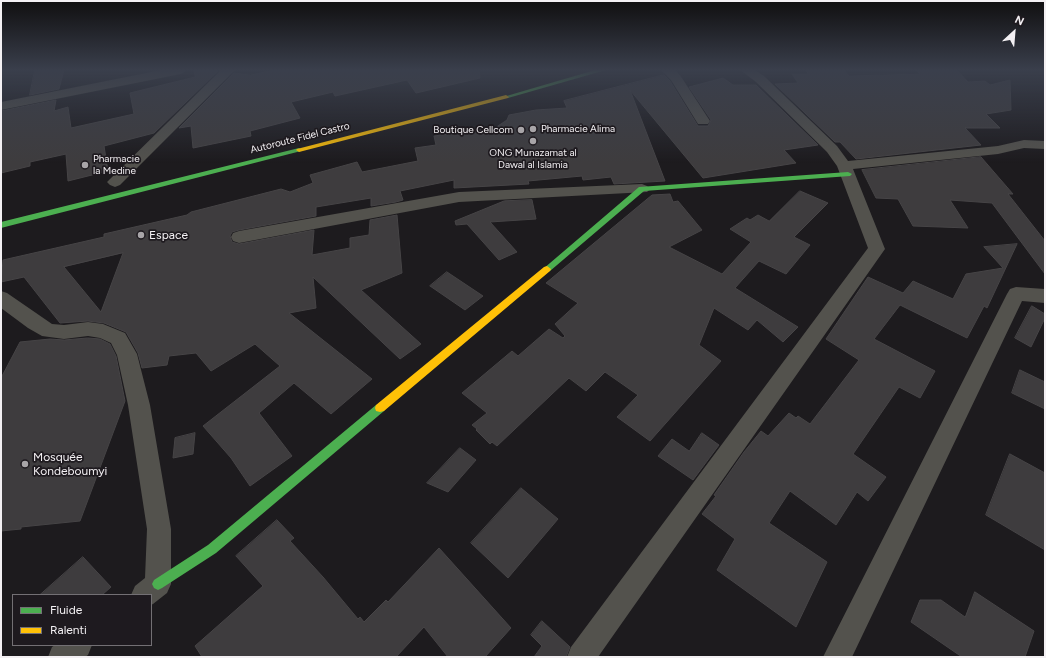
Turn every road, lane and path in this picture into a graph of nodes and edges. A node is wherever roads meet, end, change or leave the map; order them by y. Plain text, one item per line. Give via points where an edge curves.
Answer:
1 (27, 101) edge
2 (196, 101) edge
3 (492, 101) edge
4 (690, 101) edge
5 (782, 101) edge
6 (1, 106) edge
7 (703, 121) dead end
8 (1045, 145) edge
9 (846, 170) junction
10 (131, 178) dead end
11 (112, 183) joint
12 (642, 189) junction
13 (1, 225) edge
14 (239, 237) dead end
15 (1045, 296) edge
16 (1, 298) edge
17 (151, 590) edge
18 (77, 646) edge
19 (62, 657) edge
20 (581, 657) edge
21 (837, 657) edge

1 - 6 street
2 - 11 street
3 - 13 main road, Autoroute Fidel Castro
4 - 7 street
5 - 9 street via 826,144
8 - 9 street via 1024,144 998,150
9 - 12 main road
9 - 20 street via 877,249
10 - 11 main road
12 - 14 street via 459,197
12 - 17 main road via 212,549
15 - 21 street via 1016,294
16 - 17 street via 49,331 103,331 118,338 127,354 139,405 159,529
18 - 19 street

